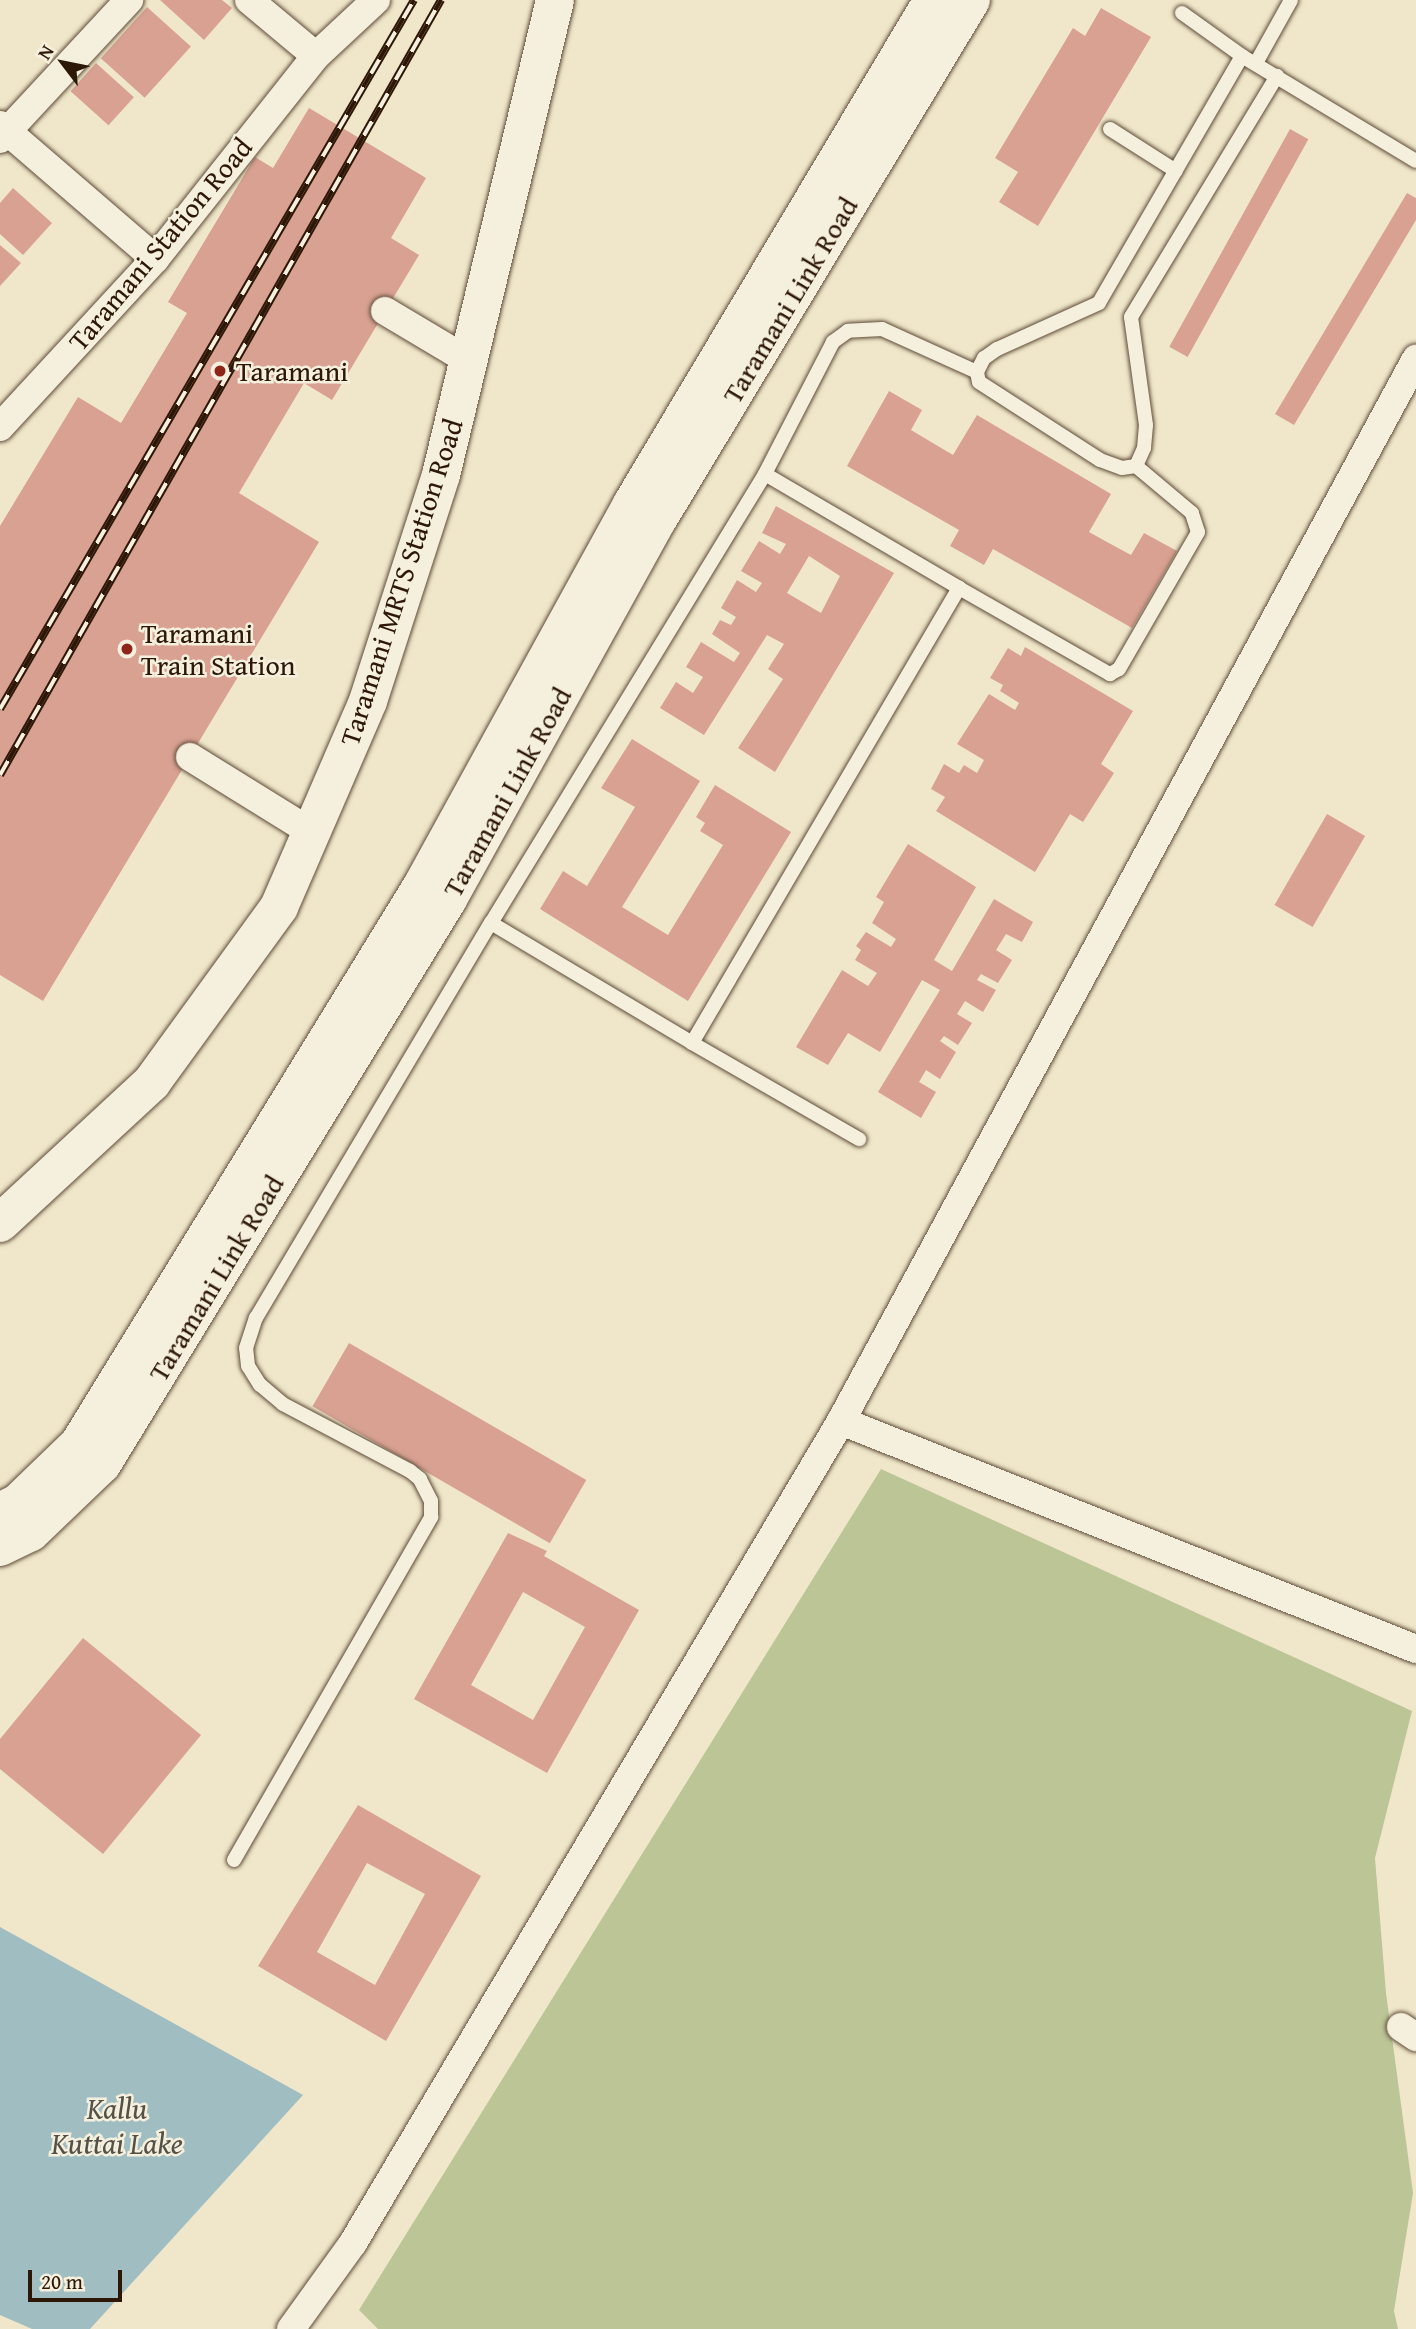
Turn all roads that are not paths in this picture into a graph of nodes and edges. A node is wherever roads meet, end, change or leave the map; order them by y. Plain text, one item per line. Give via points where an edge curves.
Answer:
1 (129, 0) edge
2 (249, 0) edge
3 (376, 0) edge
4 (555, 0) edge
5 (933, 0) edge
6 (971, 0) edge
7 (1290, 0) edge
8 (1182, 13) dead end
9 (316, 57) junction
10 (1249, 60) junction
11 (1278, 76) junction
12 (1110, 130) dead end
13 (2, 132) edge
14 (1416, 161) edge
15 (1176, 171) junction
16 (155, 259) junction
17 (385, 311) dead end
18 (1416, 359) edge
19 (469, 361) junction
20 (977, 372) junction
21 (4, 416) edge
22 (1136, 466) junction
23 (765, 474) junction
24 (959, 588) junction
25 (190, 757) dead end
26 (311, 832) junction
27 (491, 923) junction
28 (692, 1043) junction
29 (859, 1139) dead end
30 (0, 1223) edge
31 (841, 1421) junction
32 (0, 1512) edge
33 (0, 1547) edge
34 (1416, 1648) edge
35 (234, 1860) dead end
36 (291, 2329) edge

1 - 13 street
2 - 9 street
3 - 9 street, Taramani Station Road
4 - 19 street, Taramani MRTS Station Road
5 - 32 street, Taramani Link Road via 632,504 422,886 86,1433 18,1503
6 - 33 street, Taramani Link Road via 658,519 447,900 102,1464 31,1532
7 - 10 lane
8 - 10 lane
9 - 16 street, Taramani Station Road
10 - 11 lane
10 - 15 lane
11 - 14 lane
11 - 22 lane via 1131,317 1146,425 1144,448
12 - 15 lane
13 - 16 street
15 - 20 lane via 1099,303 997,349 984,358
16 - 21 street, Taramani Station Road
17 - 19 street
18 - 31 street
19 - 26 street, Taramani MRTS Station Road via 441,475 368,701
20 - 22 lane via 979,382 1100,460 1122,468
20 - 23 lane via 882,329 848,331 833,342
22 - 24 lane via 1192,513 1198,532 1115,673
23 - 24 lane
23 - 27 lane
24 - 28 lane
25 - 26 street
26 - 30 street, Taramani MRTS Station Road via 279,907 152,1082
27 - 28 lane
27 - 35 lane via 256,1318 246,1348 248,1366 260,1385 283,1404 421,1479 431,1501 431,1517
28 - 29 lane
31 - 34 street
31 - 36 street via 353,2243

